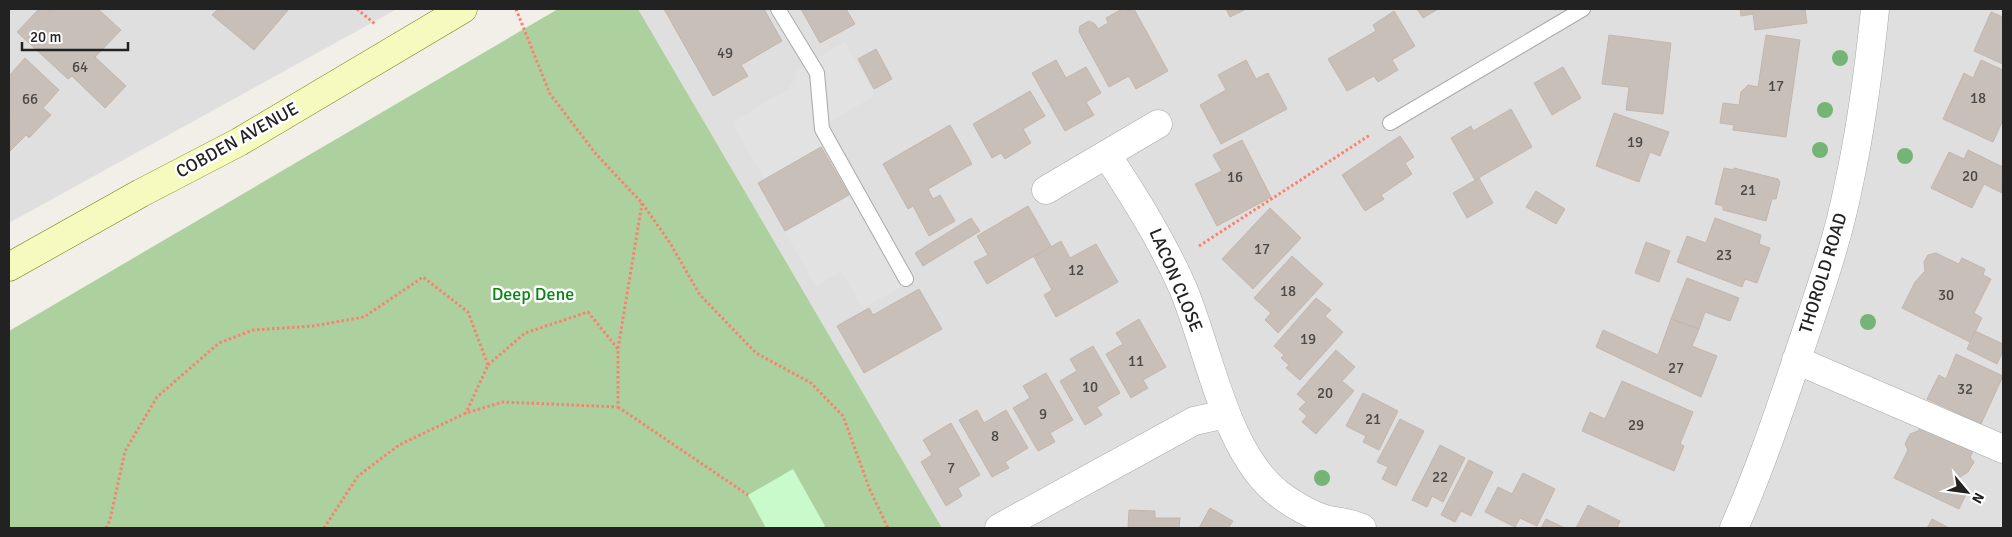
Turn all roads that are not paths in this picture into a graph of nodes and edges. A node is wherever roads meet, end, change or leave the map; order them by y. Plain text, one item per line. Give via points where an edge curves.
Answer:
1 (463, 9) edge
2 (778, 9) edge
3 (1583, 9) edge
4 (1875, 9) edge
5 (1390, 123) road end
6 (1158, 124) dead end
7 (1107, 155) junction
8 (1046, 190) dead end
9 (9, 268) edge
10 (906, 279) dead end
11 (1796, 360) junction
12 (1226, 414) junction
13 (2003, 449) edge
14 (1010, 526) edge
15 (1362, 528) edge
16 (1734, 528) edge

1 - 9 street, COBDEN AVENUE via 239,142
2 - 10 lane via 816,73 822,129
3 - 5 lane
4 - 11 street, THOROLD ROAD via 1848,189 1824,278
6 - 7 street
7 - 8 street
7 - 12 street, LACON CLOSE via 1152,223 1183,287
11 - 13 street
11 - 16 street, THOROLD ROAD via 1773,431
12 - 14 street via 1194,421
12 - 15 street, LACON CLOSE via 1251,463 1278,493 1300,508

